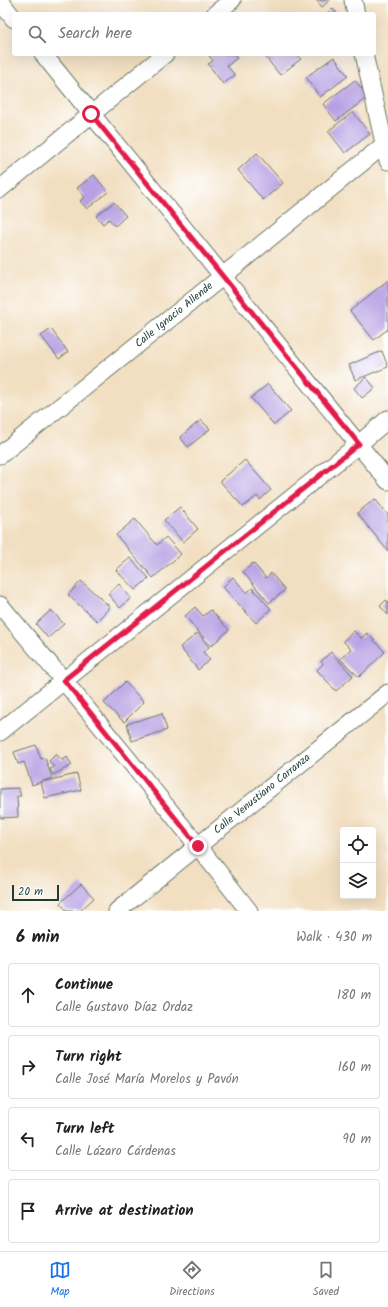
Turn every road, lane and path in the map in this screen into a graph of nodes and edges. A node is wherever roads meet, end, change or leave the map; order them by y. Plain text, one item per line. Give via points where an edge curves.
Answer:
1 (232, 0) edge
2 (353, 0) edge
3 (0, 1) edge
4 (217, 12) edge
5 (356, 12) edge
6 (12, 16) edge
7 (45, 56) edge
8 (164, 56) edge
9 (364, 56) edge
10 (91, 114) junction
11 (384, 135) edge
12 (388, 161) edge
13 (0, 189) edge
14 (223, 276) junction
15 (388, 419) edge
16 (359, 444) junction
17 (0, 455) edge
18 (388, 481) edge
19 (0, 605) edge
20 (64, 680) junction
21 (388, 693) edge
22 (0, 732) edge
23 (198, 846) junction
24 (117, 911) edge
25 (249, 911) edge

1 - 4 street
2 - 5 street
3 - 6 street
7 - 10 street
8 - 10 street
9 - 11 street
10 - 13 street
10 - 14 street
11 - 12 street
11 - 14 street, Calle Ignacio Allende
14 - 16 street
14 - 17 street, Calle Ignacio Allende
15 - 16 street
16 - 18 street
16 - 20 street
19 - 20 street
20 - 22 street
20 - 23 street
21 - 23 street, Calle Venustiano Carranza
23 - 24 street, Calle Venustiano Carranza
23 - 25 street

